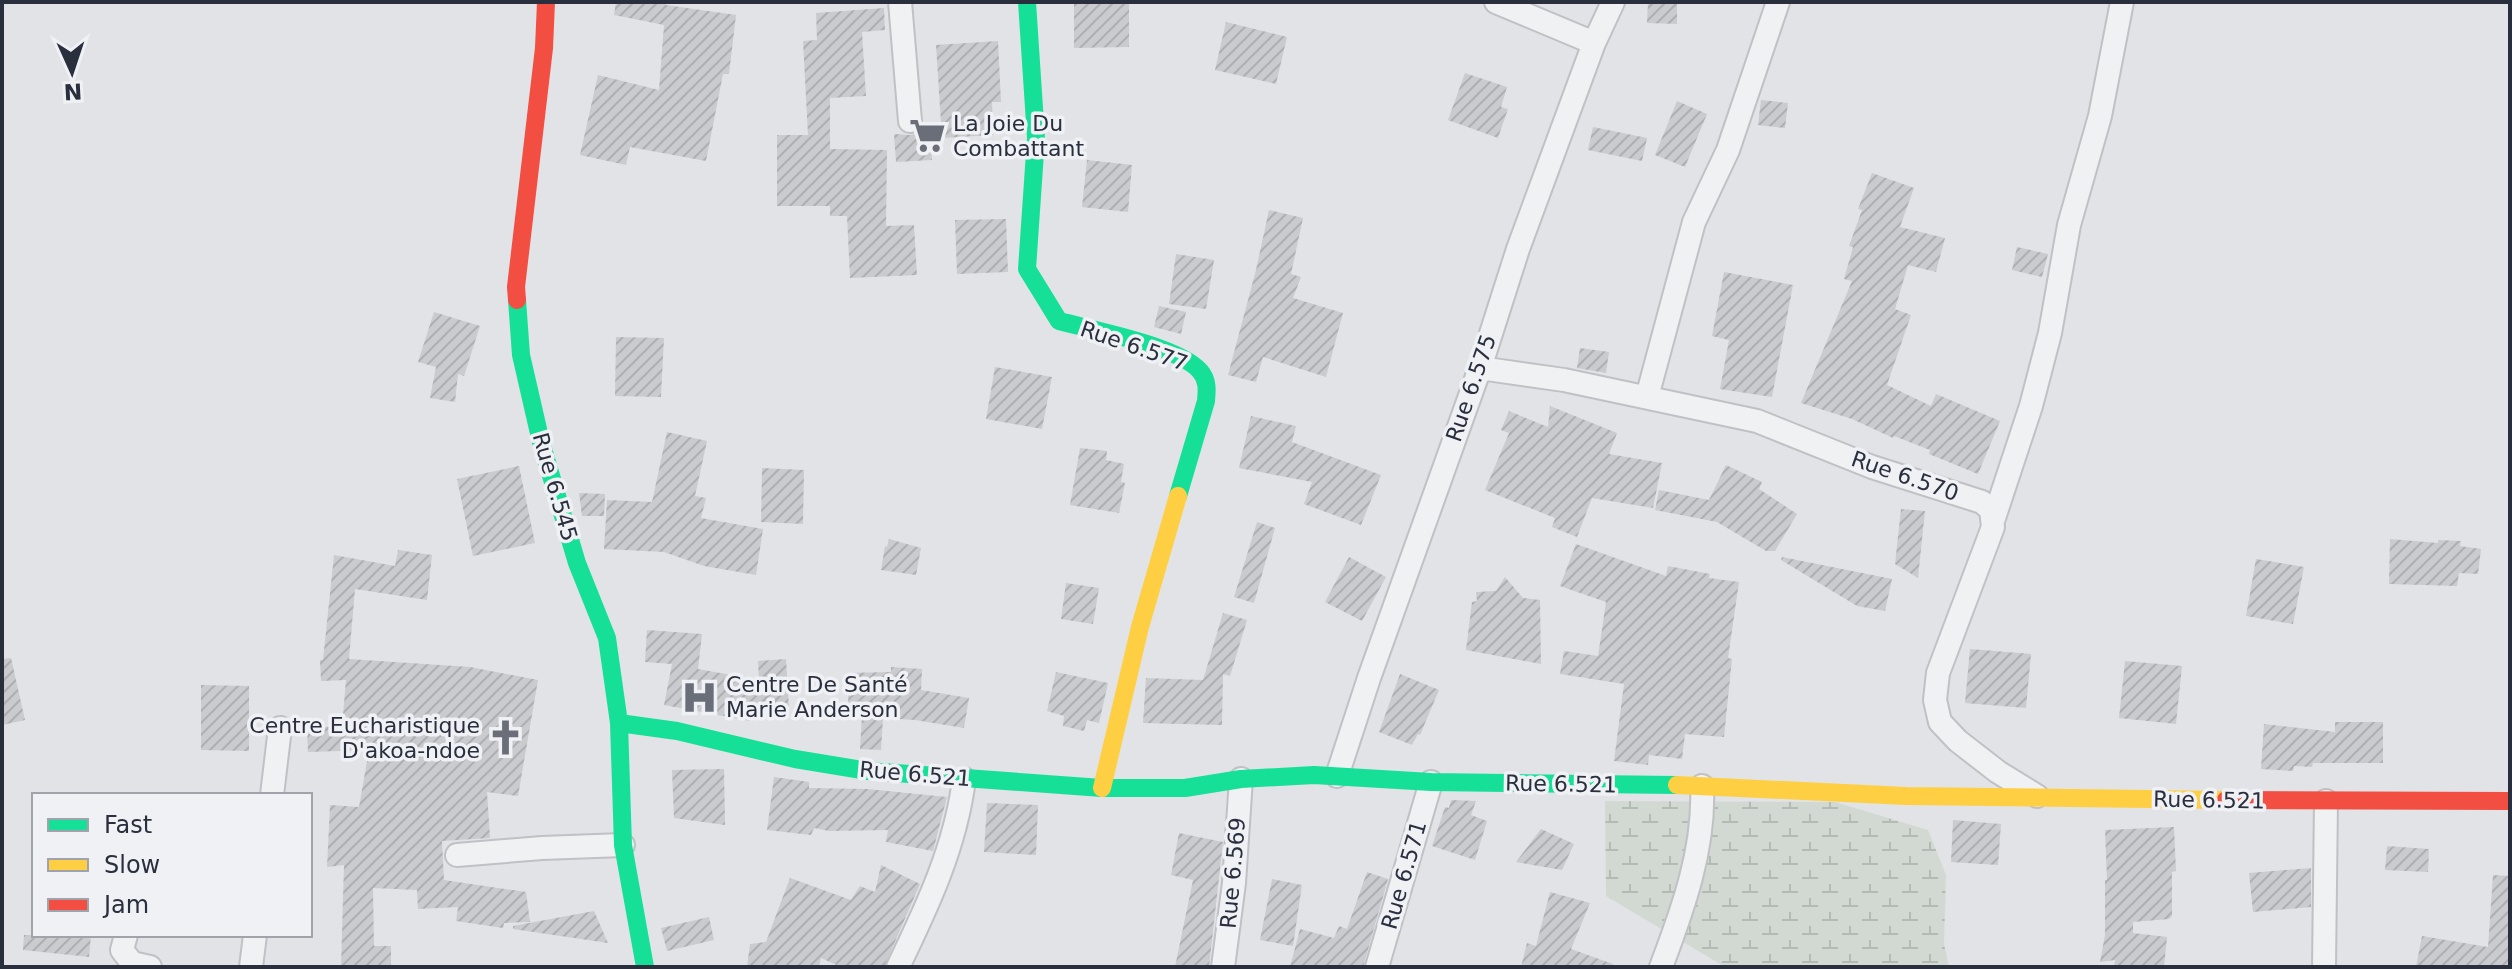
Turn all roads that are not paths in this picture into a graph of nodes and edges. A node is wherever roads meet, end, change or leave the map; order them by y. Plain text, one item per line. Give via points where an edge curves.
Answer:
1 (546, 2) edge
2 (900, 2) edge
3 (1027, 2) edge
4 (1496, 2) edge
5 (1613, 2) edge
6 (1778, 2) edge
7 (2122, 2) edge
8 (1594, 43) junction
9 (910, 121) dead end
10 (1480, 368) junction
11 (1647, 397) junction
12 (1994, 518) junction
13 (619, 723) junction
14 (280, 728) dead end
15 (1337, 776) junction
16 (964, 779) junction
17 (1241, 779) junction
18 (1431, 782) junction
19 (1702, 786) junction
20 (1102, 788) junction
21 (272, 793) edge
22 (2037, 796) junction
23 (2326, 801) junction
24 (2510, 801) edge
25 (623, 845) junction
26 (457, 855) dead end
27 (125, 937) edge
28 (255, 937) edge
29 (150, 967) edge
30 (251, 967) edge
31 (645, 967) edge
32 (898, 967) edge
33 (1223, 967) edge
34 (1377, 967) edge
35 (1661, 967) edge
36 (2324, 967) edge

1 - 13 street, Rue 6.545 via 516,287 517,327 548,470 607,638
2 - 9 street
3 - 20 street, Rue 6.577 via 1036,138 1027,269 1059,321 1193,364 1208,387 1140,627
4 - 8 street
5 - 8 street, Rue 6.575
6 - 11 street via 1728,150 1694,222
7 - 12 street via 2046,348
8 - 10 street, Rue 6.575
10 - 11 street, Rue 6.570
10 - 15 street, Rue 6.575
11 - 12 street, Rue 6.570 via 1757,421 1872,467 1982,502
12 - 22 street via 1938,673 1935,700 1940,722 1958,741
13 - 16 street, Rue 6.521 via 834,766
13 - 25 street, Rue 6.545
14 - 21 street
15 - 17 street, Rue 6.521
15 - 18 street, Rue 6.521
16 - 20 street, Rue 6.521
16 - 32 street via 947,853
17 - 20 street, Rue 6.521 via 1185,788
17 - 33 street, Rue 6.569
18 - 19 street, Rue 6.521
18 - 34 street, Rue 6.571
19 - 22 street, Rue 6.521
19 - 35 street via 1698,850
22 - 23 street, Rue 6.521
23 - 24 street, Rue 6.521
23 - 36 street
25 - 26 street
25 - 31 street, Rue 6.545
27 - 29 street via 122,950 132,963
28 - 30 street

